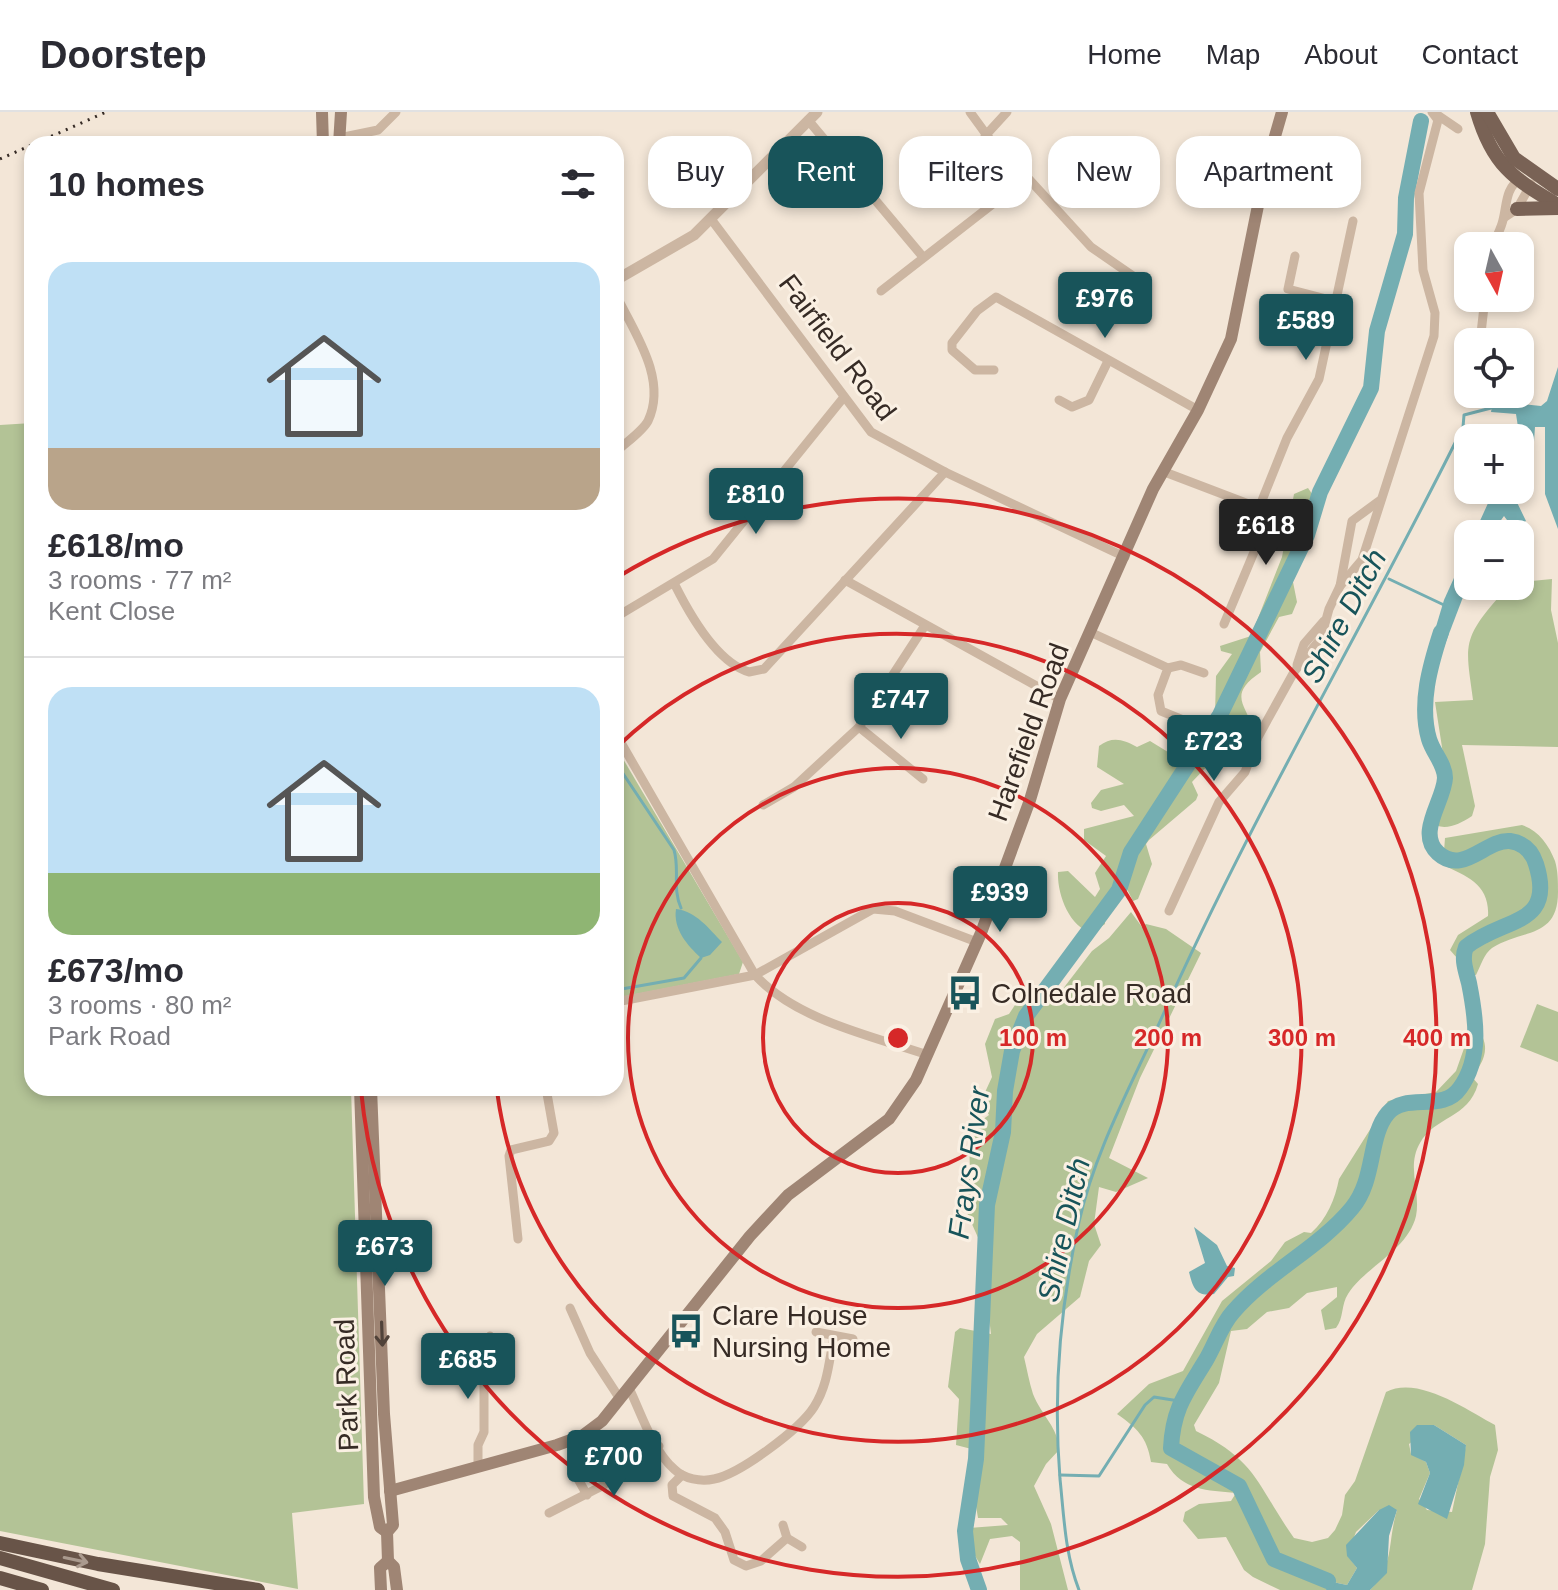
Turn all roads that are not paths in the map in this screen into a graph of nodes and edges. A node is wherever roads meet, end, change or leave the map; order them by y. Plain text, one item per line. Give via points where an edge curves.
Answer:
1 (322, 112) edge
2 (341, 112) edge
3 (396, 112) edge
4 (970, 112) edge
5 (1007, 112) edge
6 (1282, 112) edge
7 (1433, 112) edge
8 (1477, 112) edge
9 (1487, 112) edge
10 (812, 116) edge
11 (1458, 129) dead end
12 (323, 136) edge
13 (339, 136) edge
14 (357, 136) edge
15 (985, 136) joint
16 (1532, 173) junction
17 (1516, 180) junction
18 (1032, 182) edge
19 (1531, 188) junction
20 (1558, 189) edge
21 (1558, 206) edge
22 (987, 208) edge
23 (1511, 213) junction
24 (711, 219) junction
25 (1353, 221) dead end
26 (1501, 232) edge
27 (1295, 256) dead end
28 (923, 257) junction
29 (624, 276) edge
30 (1146, 285) dead end
31 (881, 291) dead end
32 (1334, 301) junction
33 (624, 311) edge
34 (1108, 361) junction
35 (994, 370) dead end
36 (844, 397) junction
37 (1059, 400) dead end
38 (1198, 410) junction
39 (624, 444) edge
40 (1162, 471) junction
41 (945, 472) junction
42 (1379, 501) junction
43 (1259, 508) junction
44 (1125, 557) junction
45 (845, 580) junction
46 (675, 585) junction
47 (1340, 586) junction
48 (624, 613) edge
49 (1224, 624) dead end
50 (924, 627) junction
51 (1090, 632) junction
52 (1168, 668) junction
53 (1204, 673) dead end
54 (1060, 699) junction
55 (1183, 720) dead end
56 (859, 727) junction
57 (624, 748) edge
58 (923, 779) dead end
59 (763, 805) dead end
60 (1169, 911) dead end
61 (977, 942) junction
62 (755, 975) junction
63 (624, 1000) edge
64 (928, 1055) junction
65 (360, 1096) edge
66 (371, 1096) edge
67 (547, 1096) edge
68 (518, 1239) dead end
69 (570, 1308) dead end
70 (816, 1332) dead end
71 (490, 1336) dead end
72 (834, 1336) junction
73 (853, 1339) dead end
74 (629, 1388) junction
75 (620, 1399) junction
76 (659, 1446) junction
77 (478, 1465) junction
78 (573, 1470) dead end
79 (682, 1475) junction
80 (390, 1491) junction
81 (587, 1495) junction
82 (549, 1513) dead end
83 (783, 1525) dead end
84 (383, 1527) junction
85 (787, 1538) junction
86 (0, 1543) edge
87 (802, 1547) dead end
88 (0, 1558) edge
89 (388, 1561) junction
90 (0, 1578) edge
91 (42, 1590) edge
92 (113, 1590) edge
93 (258, 1590) edge
94 (381, 1590) edge
95 (397, 1590) edge

1 - 12 main road
2 - 13 main road
3 - 14 street via 378,130
4 - 15 street
5 - 15 street
6 - 38 main road, Harefield Road via 1231,339
7 - 11 street
7 - 42 street via 1438,120 1419,193 1423,270 1435,313 1434,336
8 - 17 main road via 1495,156
9 - 16 main road via 1510,154
10 - 24 street
10 - 28 street
16 - 17 street
16 - 19 street
16 - 20 main road
17 - 19 main road
17 - 23 street via 1502,208
18 - 30 street via 1091,247
19 - 21 main road
19 - 23 street
21 - 23 main road via 1536,205
22 - 28 street
23 - 26 street
24 - 29 street via 681,245
24 - 36 street, Fairfield Road
25 - 32 street
27 - 32 street via 1288,289
28 - 31 street
32 - 43 street via 1319,379 1287,438
33 - 39 street via 651,366 653,398 647,422
34 - 35 street via 996,297 977,311 952,343 952,350 975,370
34 - 37 street via 1089,400 1072,407
34 - 38 street
36 - 41 street, Fairfield Road via 871,432
36 - 46 street via 723,549
38 - 40 main road, Harefield Road
40 - 43 street
40 - 44 main road, Harefield Road
41 - 44 street, Fairfield Road
41 - 45 street
42 - 47 street via 1362,560
42 - 47 street via 1352,521
43 - 49 street via 1262,533
44 - 51 main road, Harefield Road
45 - 46 street via 764,669 749,672 705,636
45 - 50 street
46 - 48 street
47 - 60 street via 1326,619 1304,644 1245,772 1219,802
50 - 54 street
50 - 56 street
51 - 52 street
51 - 54 main road, Harefield Road
52 - 53 street via 1181,665
52 - 55 street via 1158,695 1161,711
54 - 61 main road, Harefield Road via 1030,800
56 - 58 street
56 - 59 street via 794,787
57 - 62 street
61 - 62 street via 895,911 873,909
61 - 64 main road, Harefield Road
62 - 63 street
62 - 64 street via 791,1002
64 - 74 main road, Harefield Road via 889,1119 788,1195
65 - 84 main road, Park Road via 373,1479
66 -> 80 main road, Park Road
67 - 68 street via 554,1133 549,1141 521,1146 509,1156
69 - 75 street via 590,1353
70 - 72 street
71 - 77 street
72 - 73 street
72 - 79 street via 818,1399 789,1433 714,1480
74 - 75 main road, Harefield Road
74 - 76 street
75 - 77 main road, Harefield Road via 582,1436
76 - 79 street
76 - 81 street
77 - 80 main road, Harefield Road
78 - 81 street
79 - 85 street via 672,1485 673,1496 715,1518 734,1560 746,1566 761,1561
80 - 84 main road, Park Road via 393,1525
81 - 82 street
83 - 85 street
84 - 89 main road, Park Road
85 - 87 street
86 -> 93 highway
88 - 92 highway
89 - 94 main road, Park Road via 380,1568
89 - 95 main road, Park Road
90 - 91 highway

